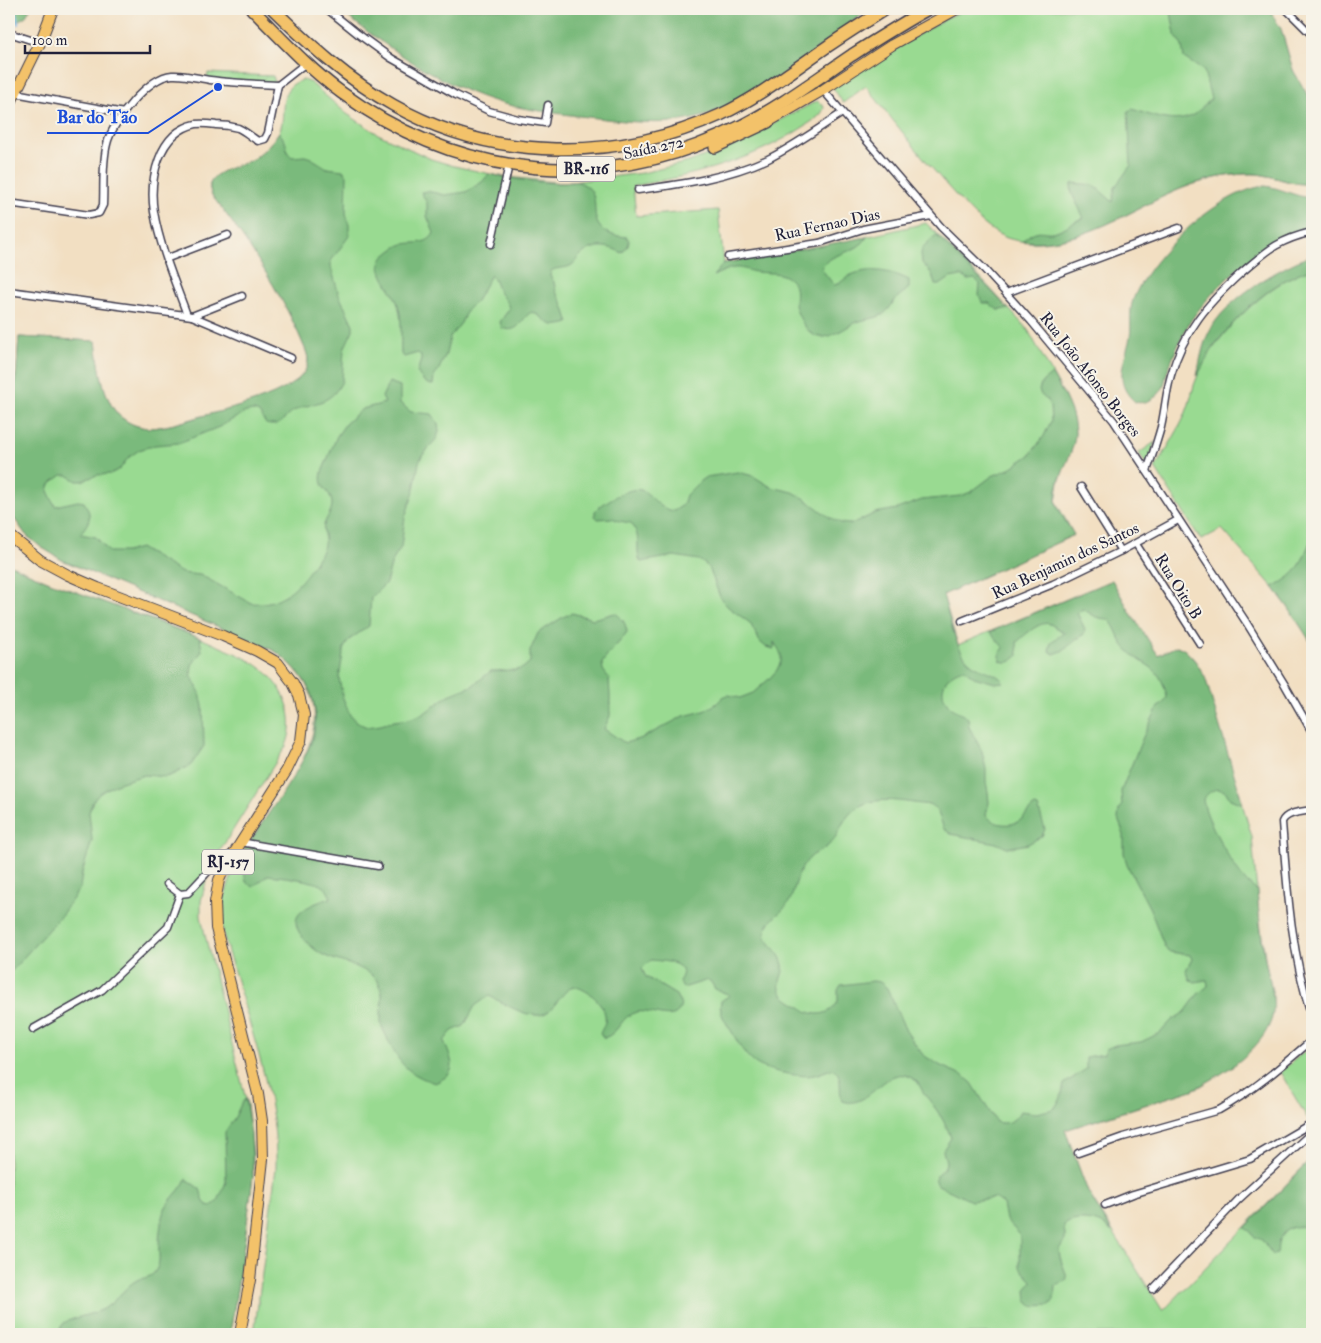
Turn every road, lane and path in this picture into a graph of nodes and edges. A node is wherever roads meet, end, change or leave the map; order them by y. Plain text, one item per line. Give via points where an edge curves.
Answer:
1 (53, 9) edge
2 (252, 9) edge
3 (274, 9) edge
4 (328, 9) edge
5 (885, 9) edge
6 (928, 9) edge
7 (957, 9) edge
8 (1286, 9) edge
9 (9, 33) edge
10 (1312, 35) edge
11 (40, 43) junction
12 (306, 63) junction
13 (318, 73) junction
14 (278, 85) junction
15 (824, 90) junction
16 (15, 93) junction
17 (548, 105) dead end
18 (9, 106) edge
19 (124, 113) junction
20 (842, 113) junction
21 (768, 122) joint
22 (508, 169) junction
23 (638, 190) dead end
24 (9, 203) edge
25 (931, 216) junction
26 (1179, 228) dead end
27 (1312, 232) edge
28 (228, 235) dead end
29 (491, 244) dead end
30 (728, 257) dead end
31 (168, 258) junction
32 (9, 292) edge
33 (1006, 293) junction
34 (242, 296) dead end
35 (189, 316) junction
36 (291, 358) dead end
37 (1147, 471) junction
38 (1081, 487) dead end
39 (1178, 520) junction
40 (9, 535) edge
41 (1136, 544) junction
42 (1122, 551) junction
43 (962, 621) dead end
44 (1200, 644) dead end
45 (1312, 732) edge
46 (1312, 810) edge
47 (240, 842) junction
48 (233, 853) junction
49 (378, 866) dead end
50 (167, 884) dead end
51 (180, 894) junction
52 (1312, 1017) edge
53 (33, 1029) dead end
54 (1312, 1040) edge
55 (1312, 1123) edge
56 (1312, 1132) edge
57 (1078, 1153) dead end
58 (1105, 1204) dead end
59 (1153, 1289) dead end
60 (240, 1334) edge

1 - 11 main road
2 - 12 highway, BR-116
3 - 5 highway, BR-116 via 343,72 409,113 465,136 565,150 608,148 639,142 720,115 794,71
4 - 17 street via 391,58 489,111 518,120 545,123
6 - 13 highway, BR-116 via 732,131 674,154 597,168 570,170 508,166 454,151 403,130 358,104
7 - 15 main road via 899,40
8 - 10 street
9 - 11 street
11 - 16 main road
12 - 13 highway, BR-116
12 - 14 street
13 - 22 highway, Saída 272 via 329,90 346,103 408,139
14 - 19 street via 168,75 144,88
14 - 31 street via 267,136 259,141 237,128 201,124 189,126 173,137 164,149 155,172 153,195 154,211
15 - 20 street, Rua João Afonso Borges
15 - 21 main road
16 - 18 main road
16 - 19 street
19 - 24 street via 107,142 101,211 90,215
20 - 23 street via 768,159 700,181
20 - 25 street, Rua João Afonso Borges
21 - 22 highway, Saída 272 via 700,153 641,168 571,173
22 - 29 street
25 - 30 street, Rua Fernao Dias via 863,229 818,243
25 - 33 street, Rua João Afonso Borges
26 - 33 street
27 - 37 street via 1292,237 1271,248 1211,301 1196,321 1170,376 1161,426
28 - 31 street
31 - 35 street
32 - 35 street
33 - 37 street, Rua João Afonso Borges via 1114,420
34 - 35 street
35 - 36 street
37 - 39 street, Rua João Afonso Borges
38 - 42 street
39 - 41 street, Rua Benjamin dos Santos
39 - 45 street, Rua João Afonso Borges
40 - 47 main road, RJ-157 via 44,563 257,651 278,663 286,672 299,694 304,731 287,770
41 - 42 street, Rua Benjamin dos Santos
41 - 44 street, Rua Oito B
42 - 43 street, Rua Benjamin dos Santos via 1053,584
46 - 52 street via 1287,816 1282,822 1294,947
47 - 48 main road, RJ-157
47 - 49 street
48 - 51 street via 217,862 188,893
48 - 60 main road, RJ-157 via 219,880 215,902 216,928 258,1094 263,1149 250,1280
50 - 51 street
51 - 53 street via 168,927 102,990
54 - 57 street via 1219,1110
55 - 58 street via 1250,1159
56 - 59 street via 1238,1200

